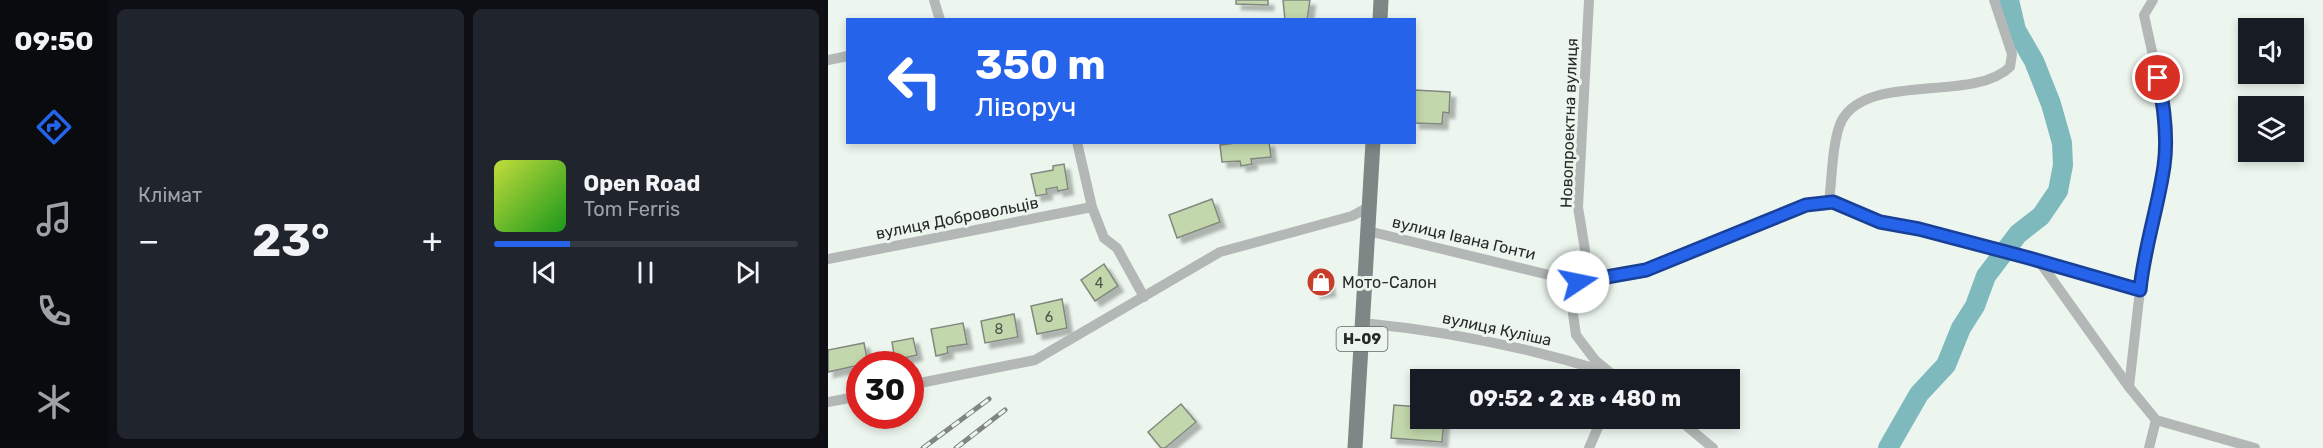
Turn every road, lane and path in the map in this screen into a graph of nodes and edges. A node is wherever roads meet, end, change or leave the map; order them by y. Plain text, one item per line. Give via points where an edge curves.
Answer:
1 (934, 0) edge
2 (1381, 0) edge
3 (1589, 0) edge
4 (1994, 0) edge
5 (2153, 0) edge
6 (939, 18) edge
7 (1380, 18) edge
8 (846, 56) edge
9 (828, 60) edge
10 (1077, 144) edge
11 (1373, 144) edge
12 (1829, 202) junction
13 (1092, 207) junction
14 (1369, 207) junction
15 (1368, 231) junction
16 (828, 259) edge
17 (2034, 259) junction
18 (1578, 282) junction
19 (2140, 290) junction
20 (1144, 297) junction
21 (1363, 323) junction
22 (1592, 369) edge
23 (1605, 369) edge
24 (924, 382) edge
25 (2129, 387) junction
26 (846, 399) edge
27 (828, 402) edge
28 (2156, 420) junction
29 (1597, 429) edge
30 (1690, 429) edge
31 (1355, 448) edge
32 (1589, 448) edge
33 (1713, 448) edge
34 (2149, 448) edge
35 (2255, 448) edge

1 - 6 street
2 - 7 main road
3 - 18 street, Новопроектна вулиця via 1578,207 1585,250
4 - 12 street via 2012,54 2010,67 2001,76 1968,84 1900,90 1850,110 1838,133
5 - 19 street via 2144,15 2161,92 2164,163
8 - 9 street
10 - 13 street
11 - 14 main road, Н-09
12 - 17 street, вулиця Івана Гонти via 1880,222
12 - 18 street, вулиця Івана Гонти via 1806,205 1646,270
13 - 16 street, вулиця Добровольців
13 - 20 street via 1104,238 1117,248
14 - 15 main road, Н-09
14 - 20 street via 1352,216 1220,252
15 - 18 street, вулиця Івана Гонти
15 - 21 main road, Н-09
17 - 19 street, вулиця Івана Гонти
17 - 25 street
18 - 23 street, Новопроектна вулиця via 1573,314 1576,335
19 - 25 street
20 - 24 street via 1035,360
21 - 22 street, вулиця Куліша via 1436,331
21 - 31 main road, Н-09
25 - 28 street
26 - 27 street
28 - 34 street
28 - 35 street
29 - 32 street
30 - 33 street

